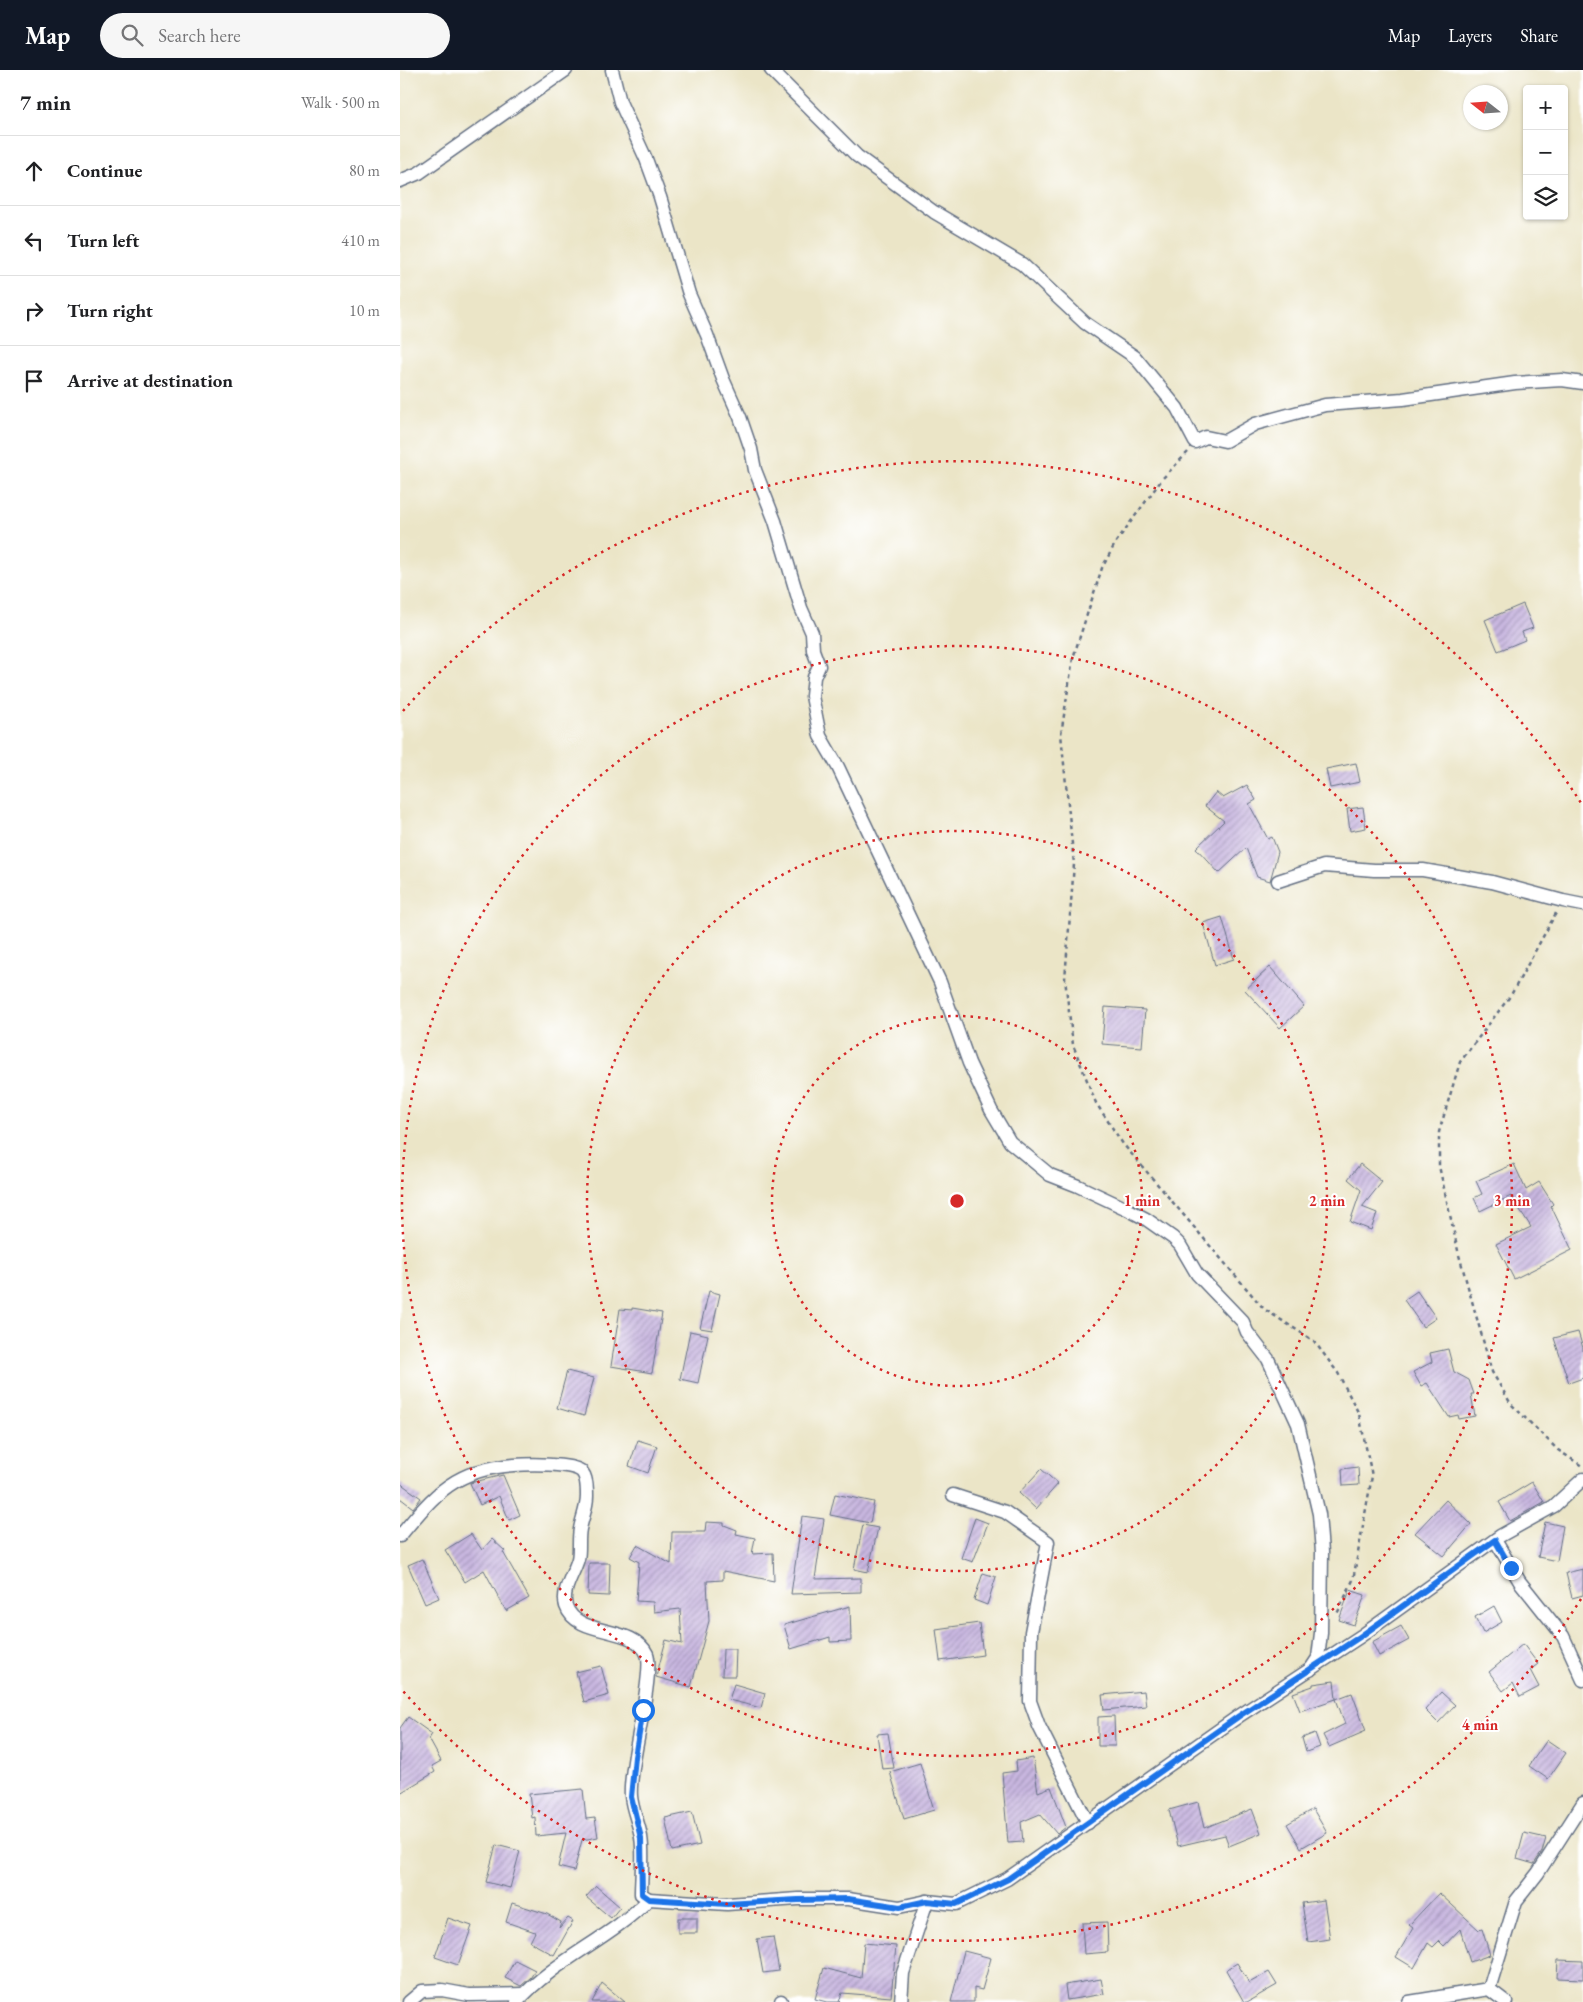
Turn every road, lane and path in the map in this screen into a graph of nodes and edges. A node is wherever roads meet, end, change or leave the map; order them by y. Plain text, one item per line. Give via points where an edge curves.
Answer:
1 (566, 70) edge
2 (612, 70) edge
3 (770, 70) edge
4 (400, 182) edge
5 (1583, 383) edge
6 (1206, 437) junction
7 (1278, 881) dead end
8 (1563, 901) junction
9 (1583, 905) edge
10 (1583, 1467) edge
11 (1583, 1479) edge
12 (953, 1495) dead end
13 (400, 1536) edge
14 (1495, 1540) junction
15 (1321, 1633) junction
16 (1310, 1670) junction
17 (1583, 1678) edge
18 (1583, 1803) edge
19 (1088, 1823) junction
20 (649, 1899) junction
21 (927, 1901) junction
22 (1489, 1989) junction
23 (520, 1998) edge
24 (409, 2002) edge
25 (901, 2002) edge
26 (1408, 2002) edge
27 (1506, 2002) edge

1 - 4 street via 419,173
2 - 15 street via 620,102 660,196 689,294 740,417 812,634 819,666 812,696 820,736 838,767 940,982 969,1063 1010,1142 1050,1176 1127,1209 1173,1238 1197,1274 1243,1322 1268,1359 1298,1424 1319,1514
3 - 6 street via 857,156 934,212 1022,264 1085,323 1134,357 1177,408 1195,442
5 - 6 street via 1562,380 1515,383 1403,399 1324,405 1255,424 1225,441
6 - 15 path via 1163,478 1116,542 1102,568 1073,658 1061,734 1074,864 1065,979 1073,1045 1096,1103 1123,1144 1264,1309 1314,1341 1338,1373 1358,1414 1372,1476 1365,1518 1353,1580 1339,1613
7 - 8 street via 1324,866 1423,870 1492,882
8 - 9 street
8 - 10 path via 1511,995 1460,1062 1439,1132 1439,1166 1459,1255 1492,1372 1511,1404 1558,1450
11 - 14 street via 1554,1506
12 - 19 street via 1005,1512 1048,1542 1031,1632 1030,1700 1039,1726
13 - 20 street via 435,1496 475,1471 490,1466 537,1465 581,1471 585,1477 587,1497 579,1531 578,1559 567,1587 567,1608 577,1620 635,1639 648,1655 648,1678 631,1797 641,1838 642,1894
14 - 16 street
14 - 17 street via 1520,1582 1563,1636
15 - 16 street via 1318,1658
16 - 19 street
18 - 22 street via 1516,1901
19 - 21 street via 1008,1879 956,1904
20 - 21 street via 727,1904 848,1899 900,1907
20 - 23 street via 635,1914
21 - 25 street via 903,1973
22 - 26 street
22 - 27 street
23 - 24 street via 442,1990 422,1991

